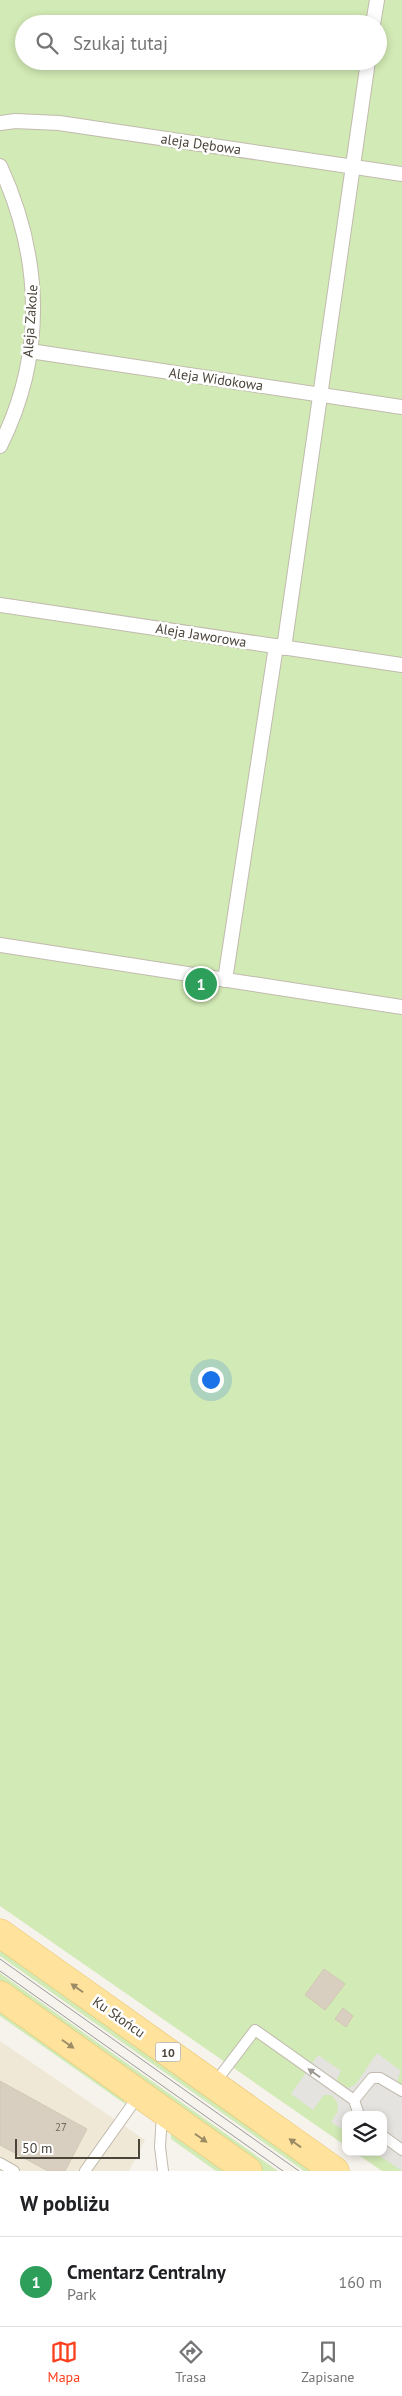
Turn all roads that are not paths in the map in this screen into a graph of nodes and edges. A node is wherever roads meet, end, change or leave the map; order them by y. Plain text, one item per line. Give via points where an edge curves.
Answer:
1 (377, 0) edge
2 (374, 15) edge
3 (367, 70) edge
4 (0, 123) edge
5 (0, 166) edge
6 (353, 167) junction
7 (402, 174) edge
8 (30, 351) junction
9 (320, 395) junction
10 (402, 407) edge
11 (0, 446) edge
12 (0, 605) edge
13 (280, 647) junction
14 (402, 665) edge
15 (0, 945) edge
16 (225, 980) junction
17 (402, 1007) edge
18 (0, 1933) edge
19 (0, 1995) edge
20 (214, 2084) junction
21 (402, 2091) edge
22 (140, 2094) junction
23 (354, 2100) junction
24 (162, 2110) junction
25 (358, 2111) edge
26 (387, 2139) edge
27 (402, 2150) edge
28 (0, 2163) edge
29 (14, 2171) edge
30 (86, 2171) edge
31 (163, 2171) edge
32 (248, 2171) edge
33 (335, 2171) edge

1 - 2 street
3 - 6 street
4 - 6 street, aleja Dębowa via 59,123
5 - 8 street, Aleja Zakole via 19,216 31,261 34,293
6 - 7 street, aleja Dębowa
6 - 9 street
8 - 9 street, Aleja Widokowa
8 - 11 street, Aleja Zakole via 18,402
9 - 10 street, Aleja Widokowa
9 - 13 street
12 - 13 street, Aleja Jaworowa
13 - 14 street, Aleja Jaworowa
13 - 16 street
15 - 16 street
16 - 17 street
20 -> 18 main road, Ku Słońcu / 10
19 -> 22 main road
23 -> 20 lane via 255,2030
33 -> 20 main road, Ku Słońcu / 10
21 - 23 lane via 380,2078 372,2078
22 - 24 main road
22 - 30 lane
23 - 25 lane
24 - 31 lane via 160,2147
24 -> 32 main road
26 - 27 lane
28 - 29 lane

